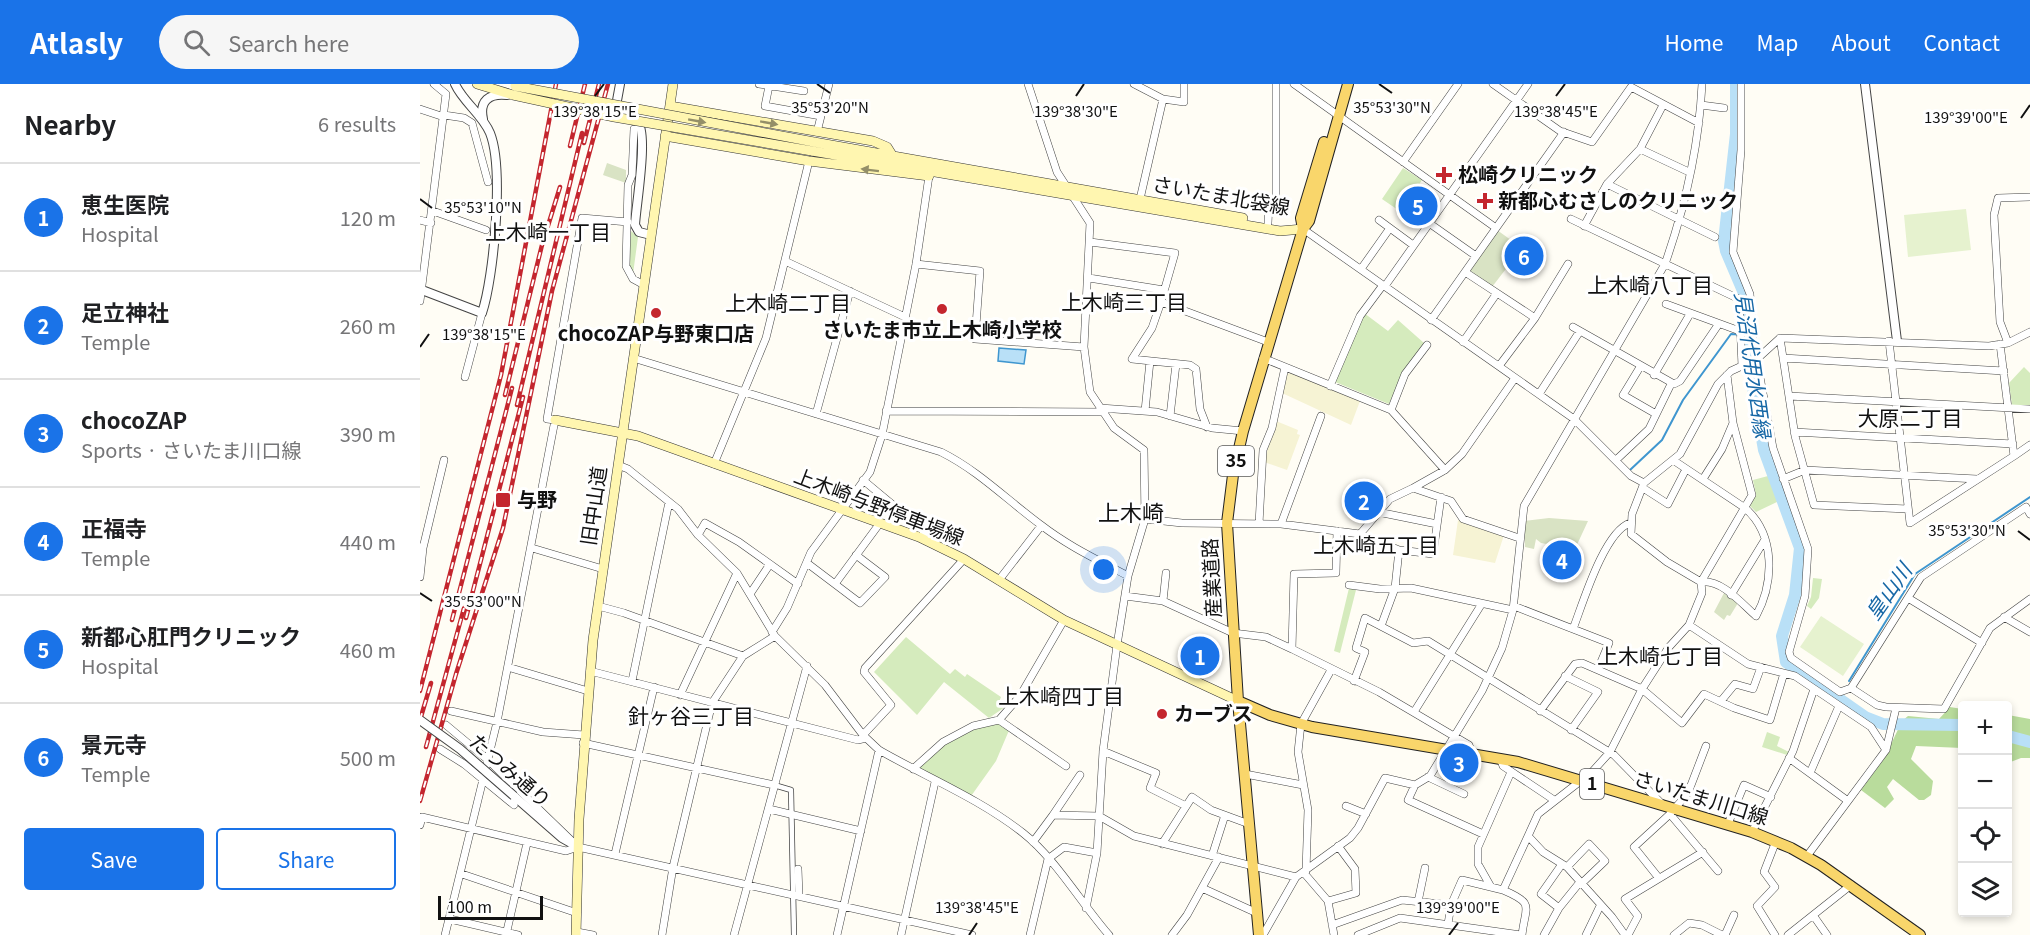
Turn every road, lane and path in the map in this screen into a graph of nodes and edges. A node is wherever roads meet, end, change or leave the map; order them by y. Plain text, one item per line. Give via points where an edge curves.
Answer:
1 (434, 84) edge
2 (454, 84) edge
3 (477, 84) edge
4 (620, 84) edge
5 (673, 84) edge
6 (829, 84) edge
7 (1028, 84) edge
8 (1134, 84) edge
9 (1184, 84) edge
10 (1276, 84) edge
11 (1294, 84) edge
12 (1340, 84) edge
13 (1348, 84) edge
14 (1458, 84) edge
15 (1493, 84) edge
16 (1528, 84) edge
17 (1702, 84) edge
18 (1741, 84) edge
19 (1865, 84) edge
20 (764, 85) edge
21 (785, 86) edge
22 (513, 88) edge
23 (804, 91) dead end
24 (1163, 99) junction
25 (1516, 101) junction
26 (1663, 105) junction
27 (1701, 105) junction
28 (616, 106) junction
29 (670, 106) junction
30 (1724, 108) dead end
31 (420, 109) edge
32 (1336, 113) junction
33 (444, 116) junction
34 (821, 116) junction
35 (484, 123) junction
36 (1699, 123) junction
37 (635, 125) junction
38 (817, 132) junction
39 (1564, 132) junction
40 (665, 136) junction
41 (813, 147) junction
42 (1640, 149) junction
43 (892, 155) junction
44 (809, 161) junction
45 (1403, 162) junction
46 (1689, 171) junction
47 (929, 176) junction
48 (488, 182) dead end
49 (991, 182) junction
50 (1607, 184) junction
51 (1067, 191) junction
52 (1449, 195) junction
53 (2030, 197) edge
54 (1140, 199) junction
55 (432, 211) junction
56 (1570, 219) dead end
57 (420, 220) edge
58 (1379, 220) dead end
59 (1680, 220) junction
60 (628, 222) junction
61 (1268, 222) junction
62 (1429, 223) junction
63 (431, 224) junction
64 (1584, 226) junction
65 (1390, 228) junction
66 (1496, 228) junction
67 (1302, 229) junction
68 (486, 230) dead end
69 (651, 235) junction
70 (1715, 237) dead end
71 (1090, 242) junction
72 (1413, 245) junction
73 (1476, 256) junction
74 (785, 261) junction
75 (916, 264) junction
76 (1568, 264) dead end
77 (1665, 264) junction
78 (1361, 269) junction
79 (1465, 272) junction
80 (1089, 278) junction
81 (644, 285) junction
82 (1384, 285) junction
83 (422, 290) junction
84 (1164, 290) junction
85 (850, 291) junction
86 (1497, 293) junction
87 (420, 301) edge
88 (1161, 302) junction
89 (1666, 304) dead end
90 (482, 313) junction
91 (1690, 314) junction
92 (906, 317) junction
93 (1535, 318) junction
94 (1431, 320) junction
95 (1718, 325) junction
96 (1740, 328) junction
97 (2030, 332) edge
98 (1780, 338) junction
99 (1893, 341) junction
100 (1268, 342) junction
101 (1463, 342) junction
102 (2004, 344) junction
103 (1427, 345) dead end
104 (1084, 347) junction
105 (1614, 352) junction
106 (633, 358) junction
107 (1263, 358) junction
108 (1783, 358) junction
109 (1756, 359) junction
110 (1150, 361) junction
111 (1176, 363) junction
112 (1891, 364) junction
113 (1499, 366) junction
114 (1742, 366) junction
115 (1285, 367) junction
116 (1640, 367) junction
117 (2004, 371) junction
118 (1654, 375) junction
119 (1727, 375) junction
120 (465, 376) dead end
121 (1515, 378) junction
122 (1671, 384) junction
123 (1330, 386) junction
124 (743, 391) junction
125 (1539, 394) junction
126 (1789, 396) junction
127 (1894, 401) junction
128 (2008, 408) junction
129 (2030, 409) edge
130 (1101, 410) junction
131 (1391, 410) junction
132 (886, 411) junction
133 (1145, 411) junction
134 (816, 414) junction
135 (1656, 414) junction
136 (1170, 416) junction
137 (1321, 416) dead end
138 (1574, 419) junction
139 (555, 420) junction
140 (1733, 423) junction
141 (1207, 427) junction
142 (1243, 431) junction
143 (1794, 432) junction
144 (623, 433) junction
145 (882, 435) junction
146 (1899, 436) junction
147 (2013, 444) junction
148 (2030, 445) edge
149 (2014, 456) junction
150 (444, 460) dead end
151 (1616, 460) junction
152 (1673, 460) junction
153 (714, 464) junction
154 (618, 465) junction
155 (1686, 469) junction
156 (1445, 470) junction
157 (1805, 470) junction
158 (1904, 474) junction
159 (1703, 479) junction
160 (1783, 479) junction
161 (1977, 479) junction
162 (863, 480) junction
163 (1643, 486) junction
164 (1413, 488) junction
165 (1441, 497) junction
166 (669, 502) junction
167 (841, 508) junction
168 (1745, 508) junction
169 (1908, 509) junction
170 (1378, 512) junction
171 (2030, 514) edge
172 (1145, 519) junction
173 (880, 523) junction
174 (1227, 523) junction
175 (1281, 524) junction
176 (1437, 524) junction
177 (1630, 524) junction
178 (1259, 525) junction
179 (1041, 526) junction
180 (1337, 531) junction
181 (1360, 534) junction
182 (698, 536) junction
183 (1520, 538) junction
184 (925, 540) junction
185 (1764, 541) junction
186 (422, 548) edge
187 (532, 548) junction
188 (1399, 550) junction
189 (856, 555) junction
190 (964, 559) junction
191 (807, 563) junction
192 (770, 564) junction
193 (603, 569) junction
194 (737, 573) junction
195 (1166, 573) dead end
196 (1128, 576) junction
197 (420, 577) edge
198 (999, 580) junction
199 (1701, 582) junction
200 (798, 584) junction
201 (835, 584) junction
202 (1349, 585) dead end
203 (1395, 588) junction
204 (750, 594) junction
205 (1731, 595) junction
206 (1125, 596) junction
207 (1908, 598) junction
208 (2030, 598) edge
209 (1163, 601) junction
210 (1481, 605) junction
211 (598, 606) junction
212 (1513, 608) junction
213 (2004, 617) junction
214 (1064, 620) junction
215 (644, 621) junction
216 (1381, 626) junction
217 (1689, 626) junction
218 (1573, 629) junction
219 (2030, 632) edge
220 (1233, 633) junction
221 (774, 634) junction
222 (705, 642) junction
223 (1982, 643) junction
224 (1117, 645) junction
225 (1292, 649) junction
226 (1451, 654) junction
227 (743, 656) junction
228 (807, 666) junction
229 (508, 667) junction
230 (1761, 667) junction
231 (1598, 669) junction
232 (1331, 670) junction
233 (590, 671) junction
234 (1784, 674) junction
235 (1565, 676) junction
236 (1489, 677) junction
237 (632, 681) junction
238 (1354, 681) junction
239 (654, 687) junction
240 (1851, 688) junction
241 (1642, 689) junction
242 (1814, 689) junction
243 (588, 692) junction
244 (680, 695) junction
245 (1720, 701) junction
246 (1238, 702) junction
247 (712, 704) junction
248 (1839, 706) junction
249 (451, 711) dead end
250 (1540, 711) junction
251 (1414, 712) junction
252 (1895, 712) junction
253 (420, 720) edge
254 (999, 720) junction
255 (497, 722) junction
256 (791, 722) junction
257 (1300, 724) junction
258 (446, 725) dead end
259 (1571, 730) junction
260 (1453, 736) junction
261 (865, 737) junction
262 (584, 739) junction
263 (1706, 746) dead end
264 (440, 748) dead end
265 (1446, 749) junction
266 (879, 750) junction
267 (1886, 750) junction
268 (1103, 751) junction
269 (1610, 752) junction
270 (1472, 753) junction
271 (638, 754) junction
272 (1500, 758) junction
273 (1789, 758) junction
274 (488, 760) junction
275 (697, 766) junction
276 (1066, 766) dead end
277 (913, 770) junction
278 (1511, 772) junction
279 (1810, 773) junction
280 (1245, 774) junction
281 (1080, 776) dead end
282 (1428, 777) junction
283 (484, 780) junction
284 (1580, 780) junction
285 (935, 782) junction
286 (1303, 785) junction
287 (1415, 785) junction
288 (774, 786) junction
289 (1464, 794) dead end
290 (1771, 797) junction
291 (1554, 800) junction
292 (514, 801) junction
293 (1848, 801) junction
294 (1186, 806) junction
295 (1346, 806) dead end
296 (769, 809) junction
297 (1669, 809) junction
298 (792, 814) junction
299 (1366, 814) junction
300 (1053, 815) junction
301 (1225, 815) junction
302 (1099, 816) junction
303 (1249, 824) junction
304 (1728, 824) junction
305 (420, 825) edge
306 (472, 830) junction
307 (861, 831) junction
308 (1752, 832) junction
309 (1483, 834) junction
310 (1528, 836) junction
311 (1776, 841) junction
312 (1033, 842) junction
313 (527, 843) junction
314 (1162, 844) junction
315 (578, 846) junction
316 (1338, 846) junction
317 (1702, 852) junction
318 (1097, 853) junction
319 (615, 854) junction
320 (1216, 856) junction
321 (1806, 856) junction
322 (1048, 859) junction
323 (1564, 865) junction
324 (1253, 866) junction
325 (673, 867) junction
326 (1425, 868) dead end
327 (798, 869) dead end
328 (1718, 871) dead end
329 (1305, 872) junction
330 (462, 874) junction
331 (1296, 877) junction
332 (1658, 877) junction
333 (1581, 883) junction
334 (748, 884) junction
335 (1851, 885) junction
336 (1491, 887) junction
337 (1202, 888) junction
338 (1503, 890) junction
339 (516, 891) junction
340 (796, 895) junction
341 (1328, 901) junction
342 (1418, 902) junction
343 (1451, 905) junction
344 (844, 906) junction
345 (1600, 906) junction
346 (1086, 908) junction
347 (1559, 908) junction
348 (577, 913) junction
349 (1257, 913) junction
350 (1734, 915) dead end
351 (1813, 915) junction
352 (450, 919) junction
353 (904, 920) junction
354 (1448, 924) junction
355 (1332, 925) junction
356 (1483, 932) edge
357 (506, 934) edge
358 (577, 934) edge
359 (968, 934) edge
360 (445, 935) edge
361 (518, 935) edge
362 (594, 935) edge
363 (662, 935) edge
364 (734, 935) edge
365 (794, 935) edge
366 (837, 935) edge
367 (901, 935) edge
368 (1030, 935) edge
369 (1109, 935) edge
370 (1172, 935) edge
371 (1261, 935) edge
372 (1334, 935) edge
373 (1358, 935) edge
374 (1521, 935) edge
375 (1544, 935) edge
376 (1586, 935) edge
377 (1626, 935) edge
378 (1674, 935) edge
379 (1723, 935) edge
380 (1775, 935) edge
381 (1788, 935) edge
382 (1827, 935) edge
383 (1920, 935) edge

1 - 33 street via 446,94
2 - 35 street
3 - 22 main road, さいたま北袋線
4 - 28 street
5 - 29 main road, 旧中山道
6 - 34 street
7 - 51 street
8 - 24 street
9 - 24 street via 1184,102
10 - 61 street via 1276,198 1269,202
11 - 32 street
12 - 32 main road, 産業道路 / 35
13 - 32 main road, 産業道路 / 35
14 - 45 street
15 - 25 street
16 - 25 street
17 - 27 street
18 - 109 street via 1741,150 1732,242 1750,294
19 - 99 street
20 - 21 street
20 - 34 street via 765,106
21 - 23 street
22 - 28 main road, さいたま北袋線, bridge
22 - 35 street via 484,100
22 - 37 main road, さいたま北袋線, bridge
24 - 54 street
25 - 39 street
25 - 52 street
26 - 36 street
26 - 39 street via 1631,87 1592,142
26 - 42 street
27 - 30 street
27 - 36 street
28 -> 41 main road, さいたま北袋線, bridge
29 -> 38 main road, さいたま北袋線
29 - 40 main road, 旧中山道
31 - 33 street
32 - 45 street
32 - 67 main road, 産業道路 / 35 via 1301,218
33 - 48 street via 472,123
33 - 55 street
34 - 38 street
35 - 90 street via 495,151 495,202 491,275
36 - 46 street
37 - 41 main road, さいたま北袋線, bridge
37 - 60 street
37 - 69 street via 642,126 635,225 639,232
38 - 43 main road, さいたま北袋線 via 873,141
39 - 66 street
40 - 44 main road, さいたま北袋線
40 - 69 main road, 旧中山道
41 - 43 main road, さいたま北袋線
41 - 49 main road, さいたま北袋線
42 - 46 street
42 - 50 street
43 - 51 main road, さいたま北袋線
47 -> 44 main road, さいたま北袋線
44 - 74 street
45 - 52 street
46 - 59 street
47 - 49 main road, さいたま北袋線
47 - 75 street
49 - 51 main road, さいたま北袋線
50 - 59 street
50 - 64 street
51 - 54 main road, さいたま北袋線
51 - 67 main road, さいたま北袋線 via 1280,231
51 - 71 street via 1090,223
52 - 62 street
52 - 66 street
53 - 102 street via 1998,198 1994,216
54 - 61 main road, さいたま北袋線
55 - 63 street
55 - 68 street
56 - 64 street
57 - 63 street
58 - 65 street
59 - 70 street
59 - 77 street
60 - 81 street via 626,266 633,279
60 - 139 street via 582,218 547,419
61 - 67 main road, さいたま北袋線
62 - 72 street
62 - 73 street
63 - 83 street
64 - 77 street
65 - 72 street
65 - 78 street
66 - 73 street
67 - 78 street
67 - 100 main road, 産業道路 / 35
69 - 81 main road, 旧中山道
71 - 80 street
71 - 84 street via 1175,253
72 - 82 street
73 - 79 street
74 - 85 street
74 - 124 street via 766,339
75 - 92 street
75 - 104 street via 980,271 975,339
76 - 93 street
77 - 96 street via 1739,299
77 - 105 street
78 - 82 street
79 - 86 street
79 - 94 street
80 - 84 street
80 - 104 street
81 - 106 main road, 旧中山道
82 - 94 street
82 - 123 street via 1360,316
83 - 87 street
83 - 90 street
84 - 88 street
85 - 92 street
85 - 134 street
86 - 93 street
86 - 101 street
88 - 100 street
88 - 110 street via 1152,328 1132,359
89 - 91 street
90 - 120 street
91 - 95 street
91 - 118 street
92 - 132 street
93 - 113 street
94 - 101 street
95 - 96 street
95 - 122 street via 1680,381
96 - 114 street
97 - 102 street
98 - 99 street
98 - 108 street
98 - 109 street
99 - 102 street via 1963,346
99 - 112 street
100 - 107 main road, 産業道路 / 35
101 - 113 street
102 - 117 street
103 - 131 street via 1405,374
104 - 130 street via 1087,379
105 - 116 street
105 - 125 street via 1577,329
105 - 138 street
106 - 124 street
106 - 144 main road, 旧中山道
107 - 115 street
107 - 142 main road, 産業道路 / 35
108 - 112 street
108 - 126 street
109 - 114 street
109 - 160 street via 1769,432
110 - 111 street
110 - 133 street
111 - 136 street
111 - 141 street via 1196,369 1200,409
112 - 117 street
112 - 127 street
113 - 121 street
114 - 119 street
115 - 123 street
115 - 178 street via 1272,428 1263,450
116 - 118 street
116 - 135 street via 1623,395
117 - 128 street
118 - 122 street
119 - 140 street
119 - 152 street
121 - 125 street
121 - 156 street via 1473,439
122 - 135 street
123 - 131 street
124 - 134 street
124 - 153 street
125 - 138 street
126 - 127 street
126 - 143 street
127 - 128 street
127 - 146 street
128 - 129 street
128 - 147 street
130 - 132 street
130 - 133 street
130 - 172 street via 1114,428 1144,450
131 - 156 street
132 - 145 street
133 - 136 street
134 - 145 street
135 - 151 street via 1649,429
136 - 141 street
137 - 175 street
138 - 151 street
138 - 183 street via 1524,506
139 - 144 main road, 上木崎与野停車場線
139 - 187 street
140 - 159 street
140 - 168 street via 1752,488
141 - 142 street
142 - 174 main road, 産業道路 / 35
143 - 146 street
143 - 157 street
144 - 153 main road, 上木崎与野停車場線
144 - 154 main road, 旧中山道
145 - 162 street via 870,472
145 - 179 street via 941,452 967,465
146 - 147 street
146 - 158 street
147 - 149 street
148 - 149 street
149 - 161 street
150 - 186 street
151 - 163 street
152 - 155 street
152 - 163 street
153 - 167 main road, 上木崎与野停車場線
154 - 166 street
154 - 193 main road, 旧中山道
155 - 159 street
155 - 163 street via 1668,504
156 - 164 street
157 - 158 street
157 - 160 street
157 - 169 street via 1814,505
158 - 161 street
158 - 169 street
159 - 168 street
160 - 240 street via 1808,549 1804,596 1789,652 1791,658 1840,692
161 - 169 street via 1910,523
162 - 167 street
162 - 184 street via 923,530
163 - 177 street
164 - 165 street
164 - 170 street via 1390,500
165 - 176 street
165 - 183 street via 1451,501 1463,519
166 - 182 street
166 - 215 street
167 - 173 main road, 上木崎与野停車場線
167 - 191 street
168 - 185 street via 1753,515
168 - 199 street
170 - 176 street
170 - 181 street
171 - 207 street via 2026,507 1921,577
172 - 174 street
172 - 196 street
173 - 184 main road, 上木崎与野停車場線
173 - 189 street
174 - 178 street
174 - 220 main road, 産業道路 / 35
175 - 178 street
175 - 180 street
176 - 188 street via 1433,554
177 - 199 street via 1631,534 1653,552
177 - 218 street via 1610,539
179 - 196 street
179 - 198 street
180 - 181 street
180 - 225 street via 1336,573 1294,574
181 - 188 street
182 - 192 street via 705,523
182 - 194 street
183 - 212 street
184 - 190 main road, 上木崎与野停車場線
185 - 205 street
185 - 205 street via 1771,556 1766,597 1756,616
186 - 197 street
187 - 193 street
187 - 229 street
188 - 203 street
189 - 201 street
189 - 201 street via 885,577 861,603
190 - 198 main road, 上木崎与野停車場線
190 - 261 street via 865,668 864,672 891,705
191 - 200 street
191 - 201 street
192 - 200 street
192 - 204 street
193 - 211 main road, 旧中山道
194 - 204 street
194 - 222 street
195 - 209 street
196 - 206 street
198 - 214 main road, 上木崎与野停車場線
199 - 205 street via 1708,581
199 - 217 street via 1702,593
200 - 221 street
202 - 203 street
203 - 210 street via 1443,594
203 - 216 street
204 - 221 street
206 - 209 street
206 - 224 street
207 - 223 street
207 - 240 street
208 - 213 street
209 - 220 street
210 - 212 street
210 - 226 street
211 - 215 street
211 - 233 main road, 旧中山道
212 - 218 street
212 - 236 street
213 - 219 street
213 - 223 street via 1990,628
214 - 224 main road, 上木崎与野停車場線
214 - 254 street via 1020,696
215 - 222 street
215 - 237 street
216 - 226 street via 1413,643 1428,641
216 - 238 street via 1365,618 1356,648 1365,652
217 - 230 street via 1732,655
217 - 241 street via 1669,647
218 - 231 street via 1609,643
220 - 225 street via 1266,637
220 - 246 main road, 産業道路 / 35
221 - 227 street
221 - 228 street
222 - 227 street
222 - 244 street
223 - 252 street via 1944,709
224 - 246 main road, 上木崎与野停車場線
224 - 268 street
225 - 232 street
226 - 236 street
226 - 251 street
227 - 247 street
228 - 256 street
228 - 261 street
229 - 243 street
229 - 255 street
230 - 234 street
230 - 245 street via 1753,689 1735,684
231 - 235 street via 1575,664
231 - 241 street
232 - 238 street
232 - 257 street
233 - 237 street
233 - 243 main road, 旧中山道
234 - 242 street via 1795,676
234 - 245 street via 1770,720
235 - 250 street
235 - 259 street via 1598,692
236 - 250 street
236 - 260 street
237 - 239 street
238 - 251 street
239 - 244 street
239 - 271 street
240 - 252 street
241 - 245 street via 1682,723 1704,694
241 - 269 street
242 - 248 street
242 - 273 street
243 - 262 main road, 旧中山道
244 - 247 street
246 - 257 main road, さいたま川口線 / 1
246 - 280 main road, 産業道路 / 35
247 - 256 street
247 - 275 street
248 - 267 street via 1871,727
248 - 279 street
249 - 255 street
250 - 259 street
251 - 260 street
252 - 267 street
253 - 292 street, たつみ通り, bridge via 460,749
254 - 276 street
254 - 277 street via 973,726 943,742
255 - 262 street
255 - 274 street
256 - 261 street via 858,740
256 - 288 street
257 - 265 main road, さいたま川口線 / 1
257 - 286 street via 1298,752
258 - 274 street
259 - 269 street
260 - 265 street
260 - 270 street via 1470,745
261 - 266 street
262 - 271 street
262 - 315 main road, 旧中山道
263 - 297 street via 1688,793
264 - 283 street
265 - 270 main road, さいたま川口線 / 1
265 - 282 street
266 - 277 street
266 - 307 street
267 - 293 street
268 - 294 street via 1156,773 1150,788
268 - 302 street
269 - 284 street via 1593,772
269 - 297 street
270 - 272 main road, さいたま川口線 / 1
271 - 275 street
271 - 319 street
272 - 278 street via 1500,763
272 - 284 main road, さいたま川口線 / 1
273 - 279 street
273 - 290 street
274 - 283 street
274 - 315 street
275 - 288 street
275 - 325 street
277 - 285 street
278 - 291 street
278 - 309 street
279 - 293 street
280 - 286 street
280 - 303 main road, 産業道路 / 35
281 - 300 street
282 - 287 street
282 - 289 street
283 - 292 street
283 - 306 street
284 - 291 street
284 - 297 main road, さいたま川口線 / 1
285 - 312 street via 981,806
285 - 353 street
286 - 329 street via 1308,810
287 - 299 street via 1385,778
287 - 309 street via 1408,800
288 - 296 street
288 - 298 street via 791,790
290 - 304 street via 1744,785
290 - 308 street
291 - 310 street via 1538,814
292 - 315 street, たつみ通り
293 - 321 street
294 - 301 street via 1192,797
294 - 314 street
295 - 299 street
296 - 298 street
296 - 334 street
297 - 304 main road, さいたま川口線 / 1
297 - 317 street
297 - 332 street via 1634,847
298 - 307 street
298 - 340 street
299 - 316 street via 1350,838
300 - 302 street
300 - 312 street
301 - 303 street
301 - 320 street
302 - 314 street via 1134,836
302 - 318 street
303 - 324 main road, 産業道路 / 35
304 - 308 main road, さいたま川口線 / 1
305 - 306 street via 422,818
306 - 313 street
306 - 330 street
307 - 344 street
308 - 311 main road, さいたま川口線 / 1
309 - 336 street via 1478,864
310 - 323 street via 1543,852
310 - 338 street
311 - 321 main road, さいたま川口線 / 1
311 - 380 street via 1764,872 1775,887 1757,906
312 - 322 street
313 - 315 street via 566,851
313 - 339 street
314 - 320 street
315 - 319 street
315 - 348 main road, 旧中山道
316 - 329 street
316 - 341 street via 1355,869 1356,893
317 - 328 street
317 - 332 street
318 - 322 street via 1064,847
318 - 346 street
319 - 325 street
320 - 324 street
320 - 337 street
321 - 335 main road, さいたま川口線 / 1
322 - 346 street
322 - 368 street
323 - 333 street
323 - 333 street via 1589,844 1605,861
323 - 347 street via 1541,894
324 - 331 street
324 - 349 main road, 産業道路 / 35
325 - 334 street
325 - 363 street
326 - 342 street
327 - 340 street
329 - 331 street
329 - 341 street
330 - 339 street
330 - 352 street
331 - 371 street
332 - 377 street via 1625,899 1638,916
333 - 345 street
333 - 347 street
334 - 340 street
334 - 364 street
335 - 351 street
335 - 383 main road, さいたま川口線 / 1
336 - 338 street
336 - 343 street via 1462,880
337 - 349 street
337 - 370 street
338 - 374 street via 1524,899 1527,906
339 - 348 street
339 - 357 street
340 - 344 street
340 - 365 street
341 - 355 street
342 - 343 street
342 - 355 street via 1402,900
343 - 354 street
344 - 353 street
344 - 366 street
345 - 376 street
345 - 377 street
346 - 369 street
347 - 375 street
348 - 358 main road, 旧中山道
349 - 371 main road, 産業道路 / 35
350 - 379 street
351 - 381 street
351 - 382 street
352 - 357 street
352 - 360 street
353 - 359 street
353 - 367 street
354 - 356 street
354 - 373 street via 1401,918
355 - 372 street
356 - 374 street
357 - 361 street
358 - 362 street
378 - 379 street via 1689,923

